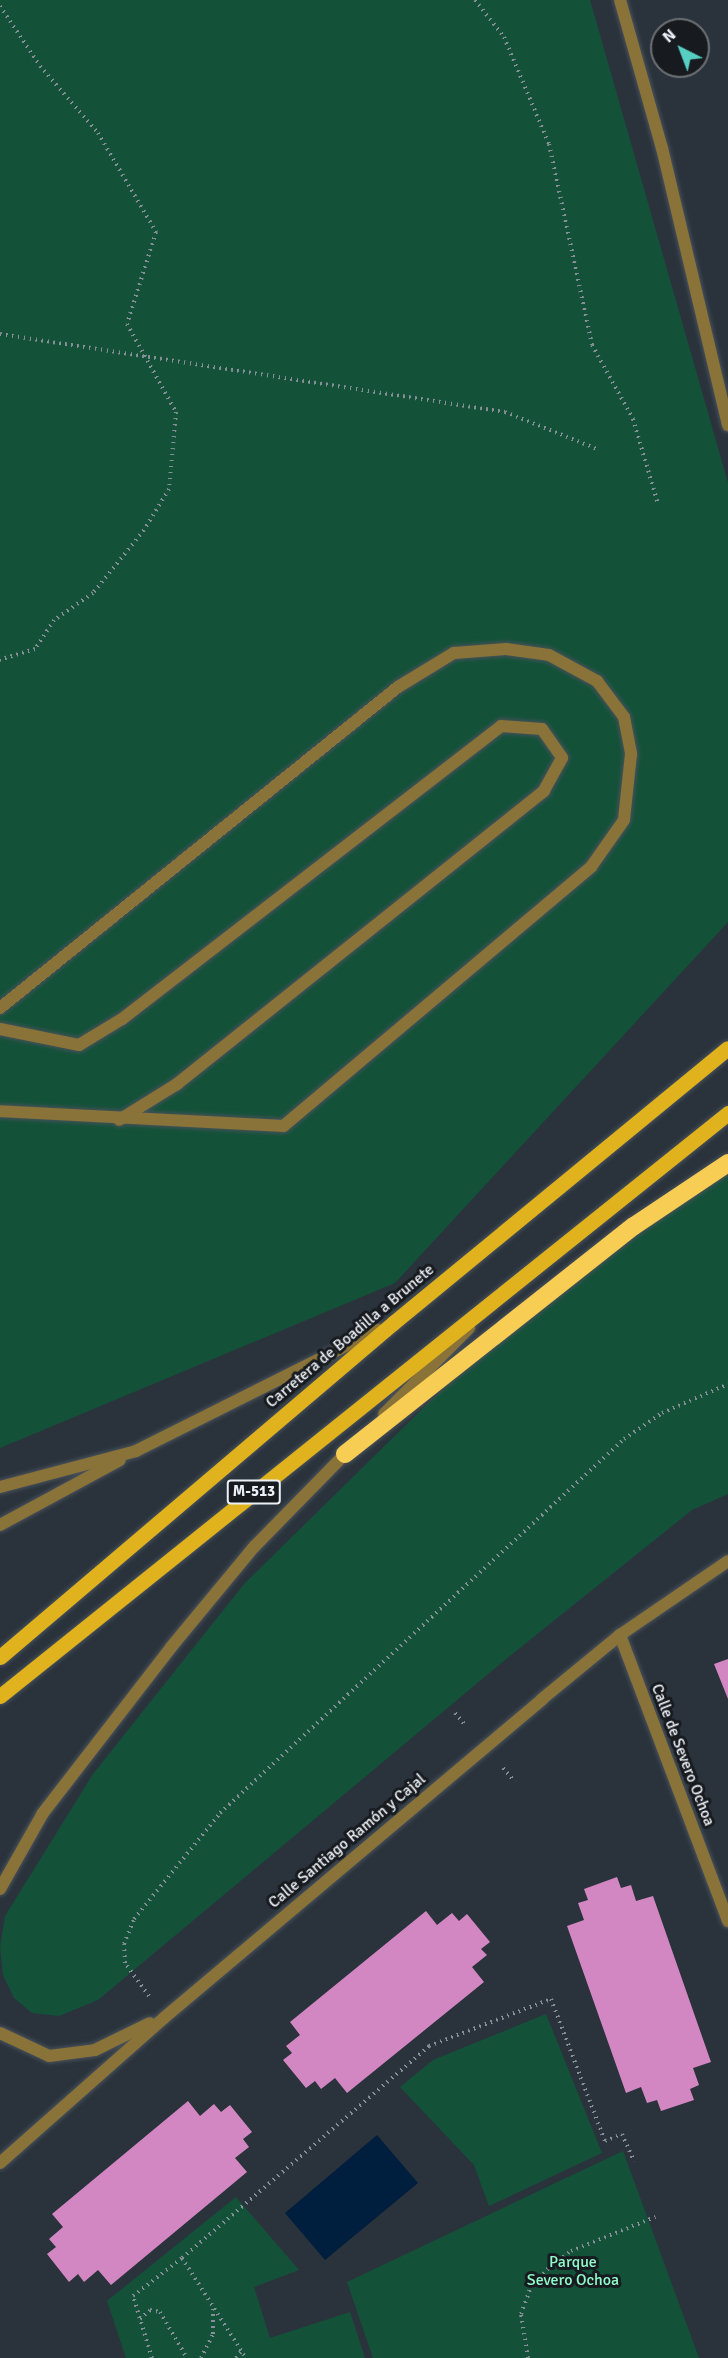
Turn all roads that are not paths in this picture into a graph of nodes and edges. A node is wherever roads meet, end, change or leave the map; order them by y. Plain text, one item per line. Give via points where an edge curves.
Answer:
1 (620, 0) edge
2 (728, 425) edge
3 (0, 1008) edge
4 (0, 1029) edge
5 (728, 1048) edge
6 (0, 1111) edge
7 (728, 1113) edge
8 (118, 1121) junction
9 (728, 1163) edge
10 (509, 1287) junction
11 (393, 1323) junction
12 (136, 1451) junction
13 (345, 1454) junction
14 (0, 1487) edge
15 (0, 1525) edge
16 (728, 1561) edge
17 (620, 1635) junction
18 (0, 1657) edge
19 (0, 1696) edge
20 (0, 1889) edge
21 (728, 1921) edge
22 (165, 2016) junction
23 (0, 2033) edge
24 (0, 2163) edge

1 - 2 street via 662,148
3 - 8 street via 398,687 454,653 506,650 549,655 597,681 624,717 631,754 624,820 591,867 283,1126
4 - 8 street via 80,1045 122,1019 501,726 542,729 562,758 544,791 177,1084
5 - 11 main road, Carretera de Boadilla a Brunete / M-513
6 - 8 street
7 - 10 main road, M-513
9 - 13 highway via 634,1227
10 - 13 street
10 - 19 main road, M-513
11 - 12 street
11 - 18 main road, Carretera de Boadilla a Brunete / M-513
12 - 14 street
12 - 15 street
13 - 20 street via 254,1547 172,1646 43,1813
16 - 17 street, Calle Santiago Ramón y Cajal
17 - 21 street, Calle de Severo Ochoa
17 - 22 street, Calle Santiago Ramón y Cajal
22 - 23 street via 95,2050 73,2054 49,2056
22 - 24 street, Calle Santiago Ramón y Cajal

